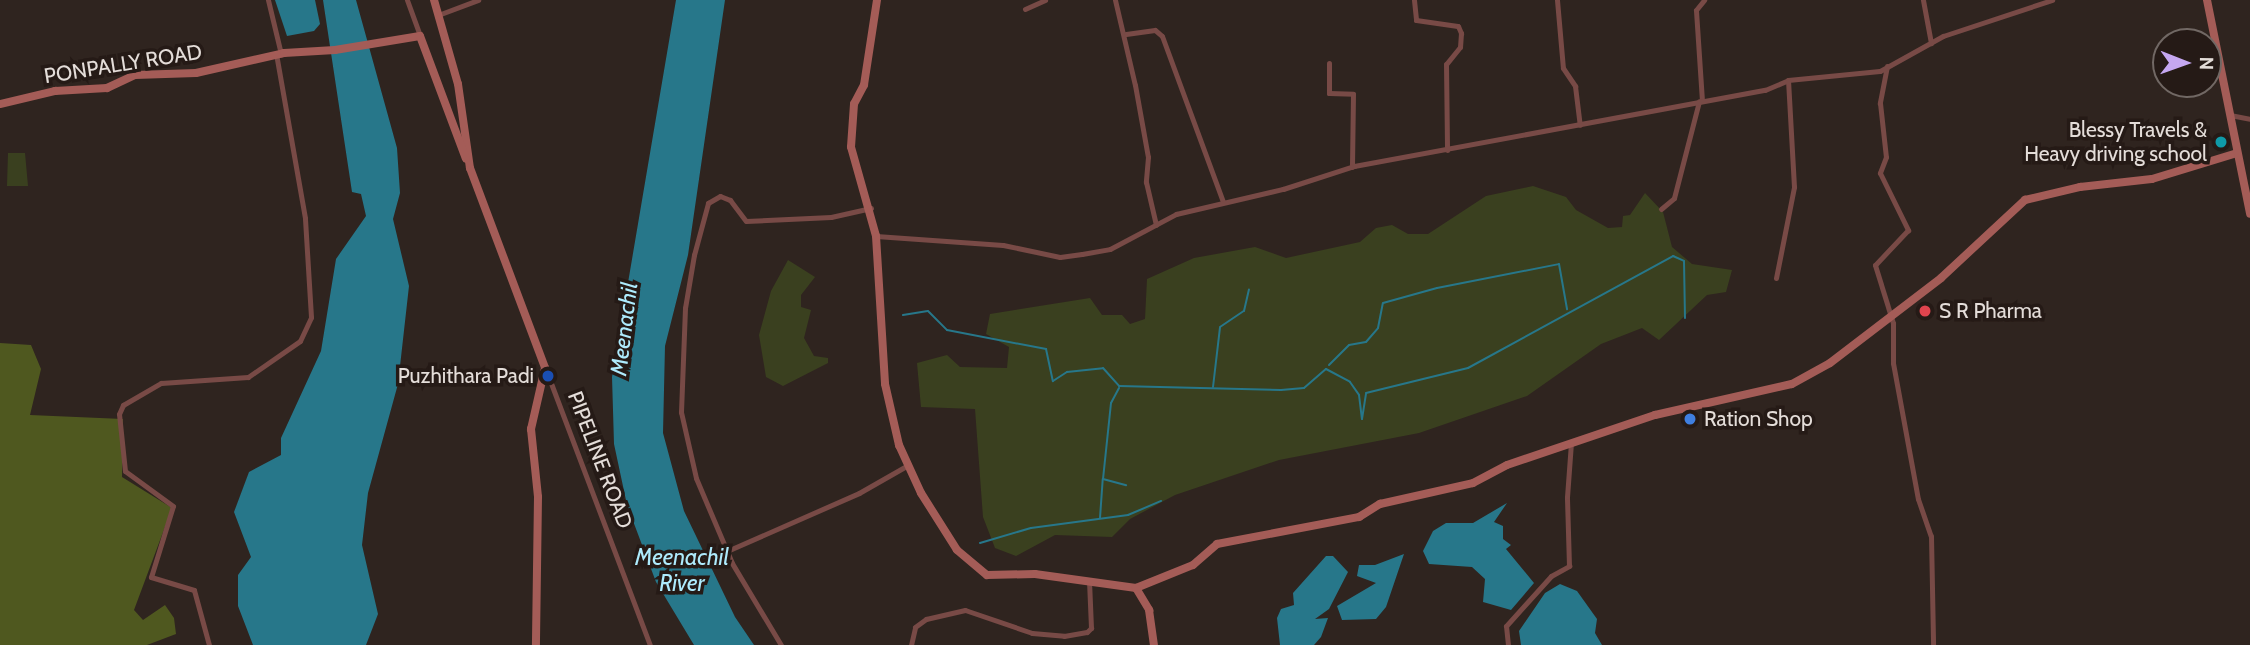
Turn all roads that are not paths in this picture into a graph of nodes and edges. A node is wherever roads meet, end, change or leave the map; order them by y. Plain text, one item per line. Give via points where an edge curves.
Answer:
1 (268, 0) edge
2 (407, 0) edge
3 (434, 0) edge
4 (478, 0) edge
5 (877, 0) edge
6 (1045, 0) edge
7 (1115, 0) edge
8 (1414, 0) edge
9 (1557, 0) edge
10 (1704, 0) edge
11 (1923, 0) edge
12 (2052, 0) edge
13 (2207, 0) edge
14 (1025, 9) dead end
15 (438, 15) junction
16 (1126, 34) junction
17 (420, 36) junction
18 (1931, 43) junction
19 (279, 54) junction
20 (1329, 63) dead end
21 (1887, 66) junction
22 (1788, 80) junction
23 (1700, 101) junction
24 (0, 104) edge
25 (2230, 115) junction
26 (2250, 118) edge
27 (1580, 125) junction
28 (1447, 150) junction
29 (2237, 153) junction
30 (1352, 167) junction
31 (470, 168) junction
32 (1223, 202) junction
33 (871, 208) junction
34 (1661, 209) dead end
35 (2250, 214) edge
36 (1156, 225) junction
37 (876, 236) junction
38 (1776, 278) dead end
39 (1890, 313) junction
40 (545, 368) junction
41 (1571, 442) junction
42 (908, 465) junction
43 (727, 551) junction
44 (1089, 581) junction
45 (1136, 588) junction
46 (209, 645) edge
47 (536, 645) edge
48 (650, 645) edge
49 (780, 645) edge
50 (911, 645) edge
51 (1154, 645) edge
52 (1508, 645) edge
53 (1933, 645) edge

1 - 19 street
2 - 17 street
3 - 15 main road
4 - 15 street
5 - 33 main road via 864,85 854,104 851,147
6 - 14 street
7 - 16 street
8 - 28 street via 1416,20 1458,26 1461,33 1460,47 1446,64
9 - 27 street via 1563,68 1575,86
10 - 23 street via 1696,10
11 - 18 street
12 - 18 street via 2016,9
13 - 25 main road
15 - 31 main road via 458,84
16 - 32 street via 1155,30 1162,36
16 - 36 street via 1147,157 1147,193
17 - 19 main road, PONPALLY ROAD via 362,47
17 - 31 main road
18 - 21 street
19 - 24 main road, PONPALLY ROAD via 196,73 135,75 107,88 55,91
19 - 46 street via 305,218 311,317 306,329 300,341 279,359 248,377 161,383 124,405 119,414 125,471 173,506 151,577 194,590
20 - 30 street via 1329,93 1353,94
21 - 22 street via 1880,71
21 - 39 street via 1880,103 1886,157 1880,173 1908,230 1875,261
22 - 23 street via 1765,90
22 - 38 street via 1794,187
23 - 27 street
23 - 34 street via 1674,198
25 - 26 street
25 - 29 main road
27 - 28 street
28 - 30 street
29 - 35 main road
29 - 39 main road via 2152,179 2080,187 2025,200 1941,278
30 - 32 street
31 - 40 main road
32 - 36 street
33 - 37 main road
33 - 43 street via 831,217 746,221 730,200 720,196 708,203 685,308 681,412 696,478
36 - 37 street via 1110,249 1060,257 1003,245
37 - 42 main road via 885,384
39 - 41 main road via 1812,376 1655,415
39 - 53 street via 1903,418 1932,545
40 - 47 main road via 530,429 538,497
40 - 48 street, PIPELINE ROAD
41 - 45 main road via 1473,483 1380,504 1359,517 1217,544 1193,565
41 - 52 street via 1569,566 1551,576 1506,626
42 - 43 street via 859,493
42 - 44 main road via 957,550 987,575 1035,574
43 - 49 street
44 - 45 main road
44 - 50 street via 1091,628 1087,632 1031,634 965,610 926,619 915,627
45 - 51 main road via 1149,610

